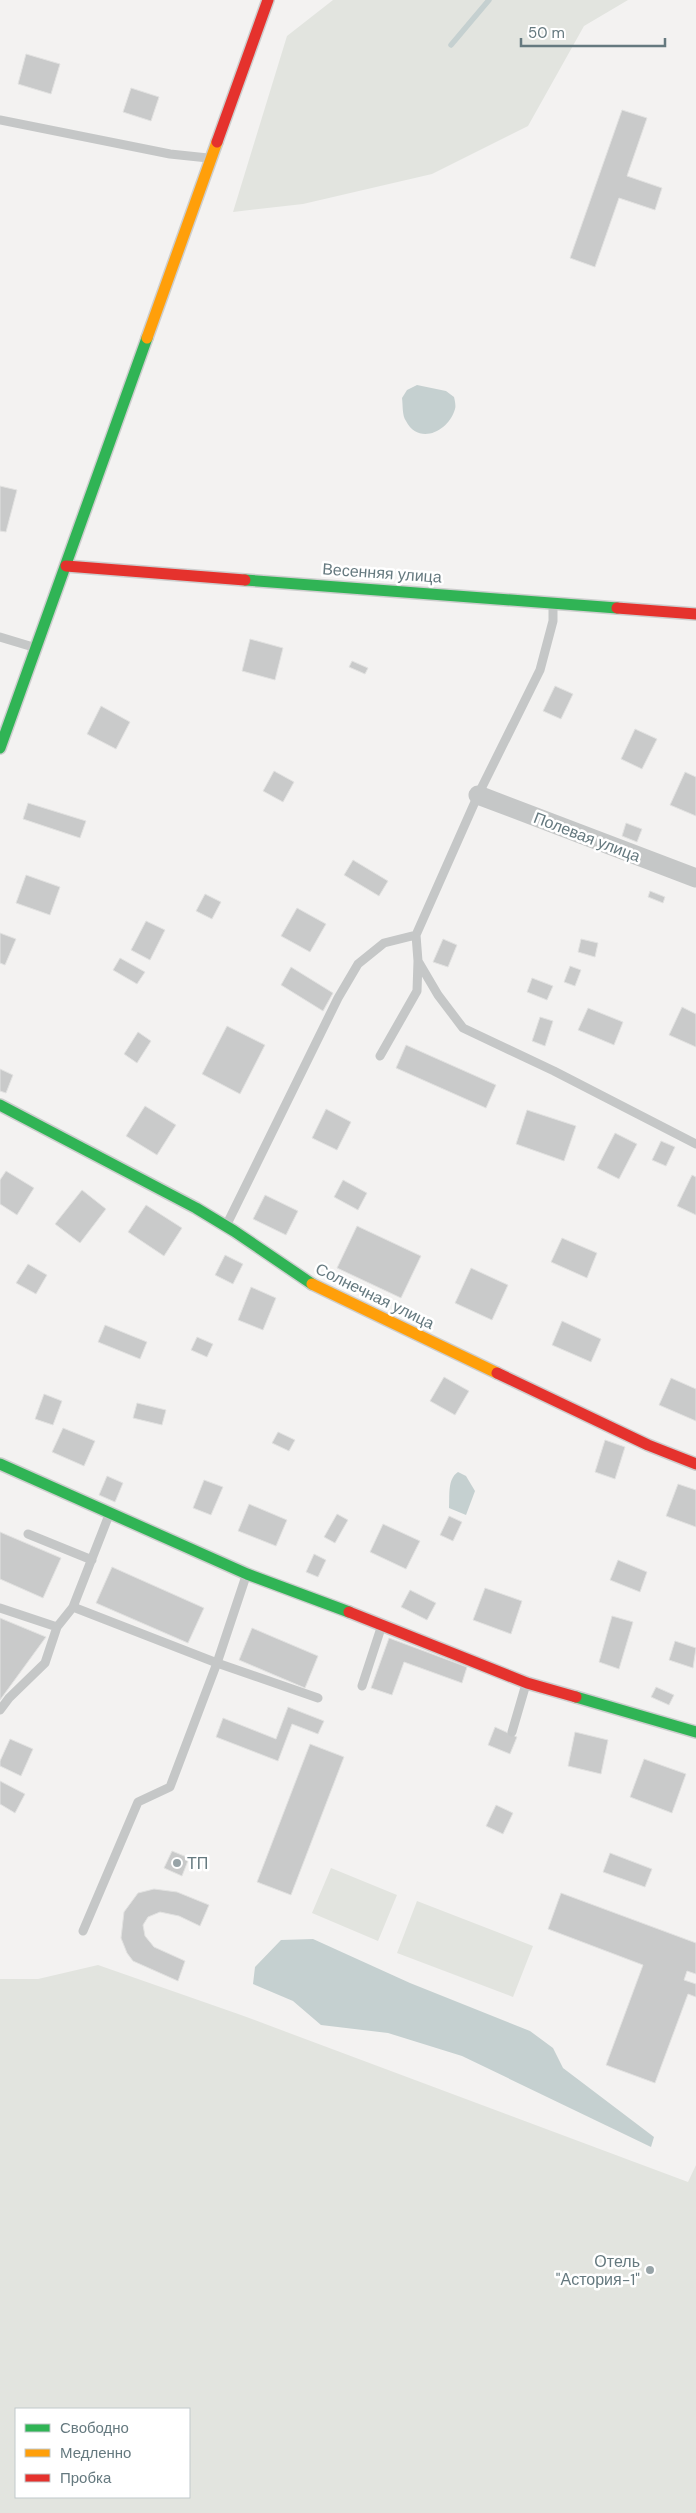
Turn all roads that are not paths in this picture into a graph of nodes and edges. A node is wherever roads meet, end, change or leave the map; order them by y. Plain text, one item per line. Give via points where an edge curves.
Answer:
1 (268, 0) edge
2 (0, 120) edge
3 (211, 158) junction
4 (66, 566) junction
5 (553, 602) junction
6 (696, 614) edge
7 (0, 637) edge
8 (36, 648) junction
9 (0, 748) edge
10 (478, 795) junction
11 (696, 878) edge
12 (416, 935) junction
13 (418, 961) junction
14 (380, 1056) dead end
15 (0, 1105) edge
16 (696, 1144) edge
17 (227, 1224) junction
18 (0, 1464) edge
19 (696, 1464) edge
20 (110, 1513) junction
21 (28, 1534) dead end
22 (92, 1560) junction
23 (247, 1574) junction
24 (74, 1607) junction
25 (0, 1608) edge
26 (382, 1625) junction
27 (56, 1627) junction
28 (217, 1663) junction
29 (526, 1683) junction
30 (362, 1686) dead end
31 (318, 1698) dead end
32 (0, 1710) edge
33 (512, 1732) dead end
34 (696, 1732) edge
35 (83, 1931) dead end

1 - 3 street
2 - 3 lane via 170,154
3 - 4 street
4 - 5 street, Весенняя улица
4 - 8 street
5 - 6 street, Весенняя улица
5 - 10 lane via 553,621 540,670
7 - 8 lane
8 - 9 street
10 - 11 street, Полевая улица
10 - 12 lane
12 - 13 lane
12 - 17 lane via 384,943 358,964 338,998
13 - 14 lane via 417,991
13 - 16 lane via 438,995 464,1028
15 - 17 street, Солнечная улица
17 - 19 street, Солнечная улица via 307,1282 648,1445
18 - 20 street
20 - 22 lane
20 - 23 street
21 - 22 lane
22 - 24 lane
23 - 26 street
23 - 28 lane
24 - 27 lane
24 - 28 lane
25 - 27 lane
26 - 29 street
26 - 30 lane
27 - 32 lane via 45,1663
28 - 31 lane
28 - 35 lane via 170,1787 138,1802
29 - 33 lane
29 - 34 street

